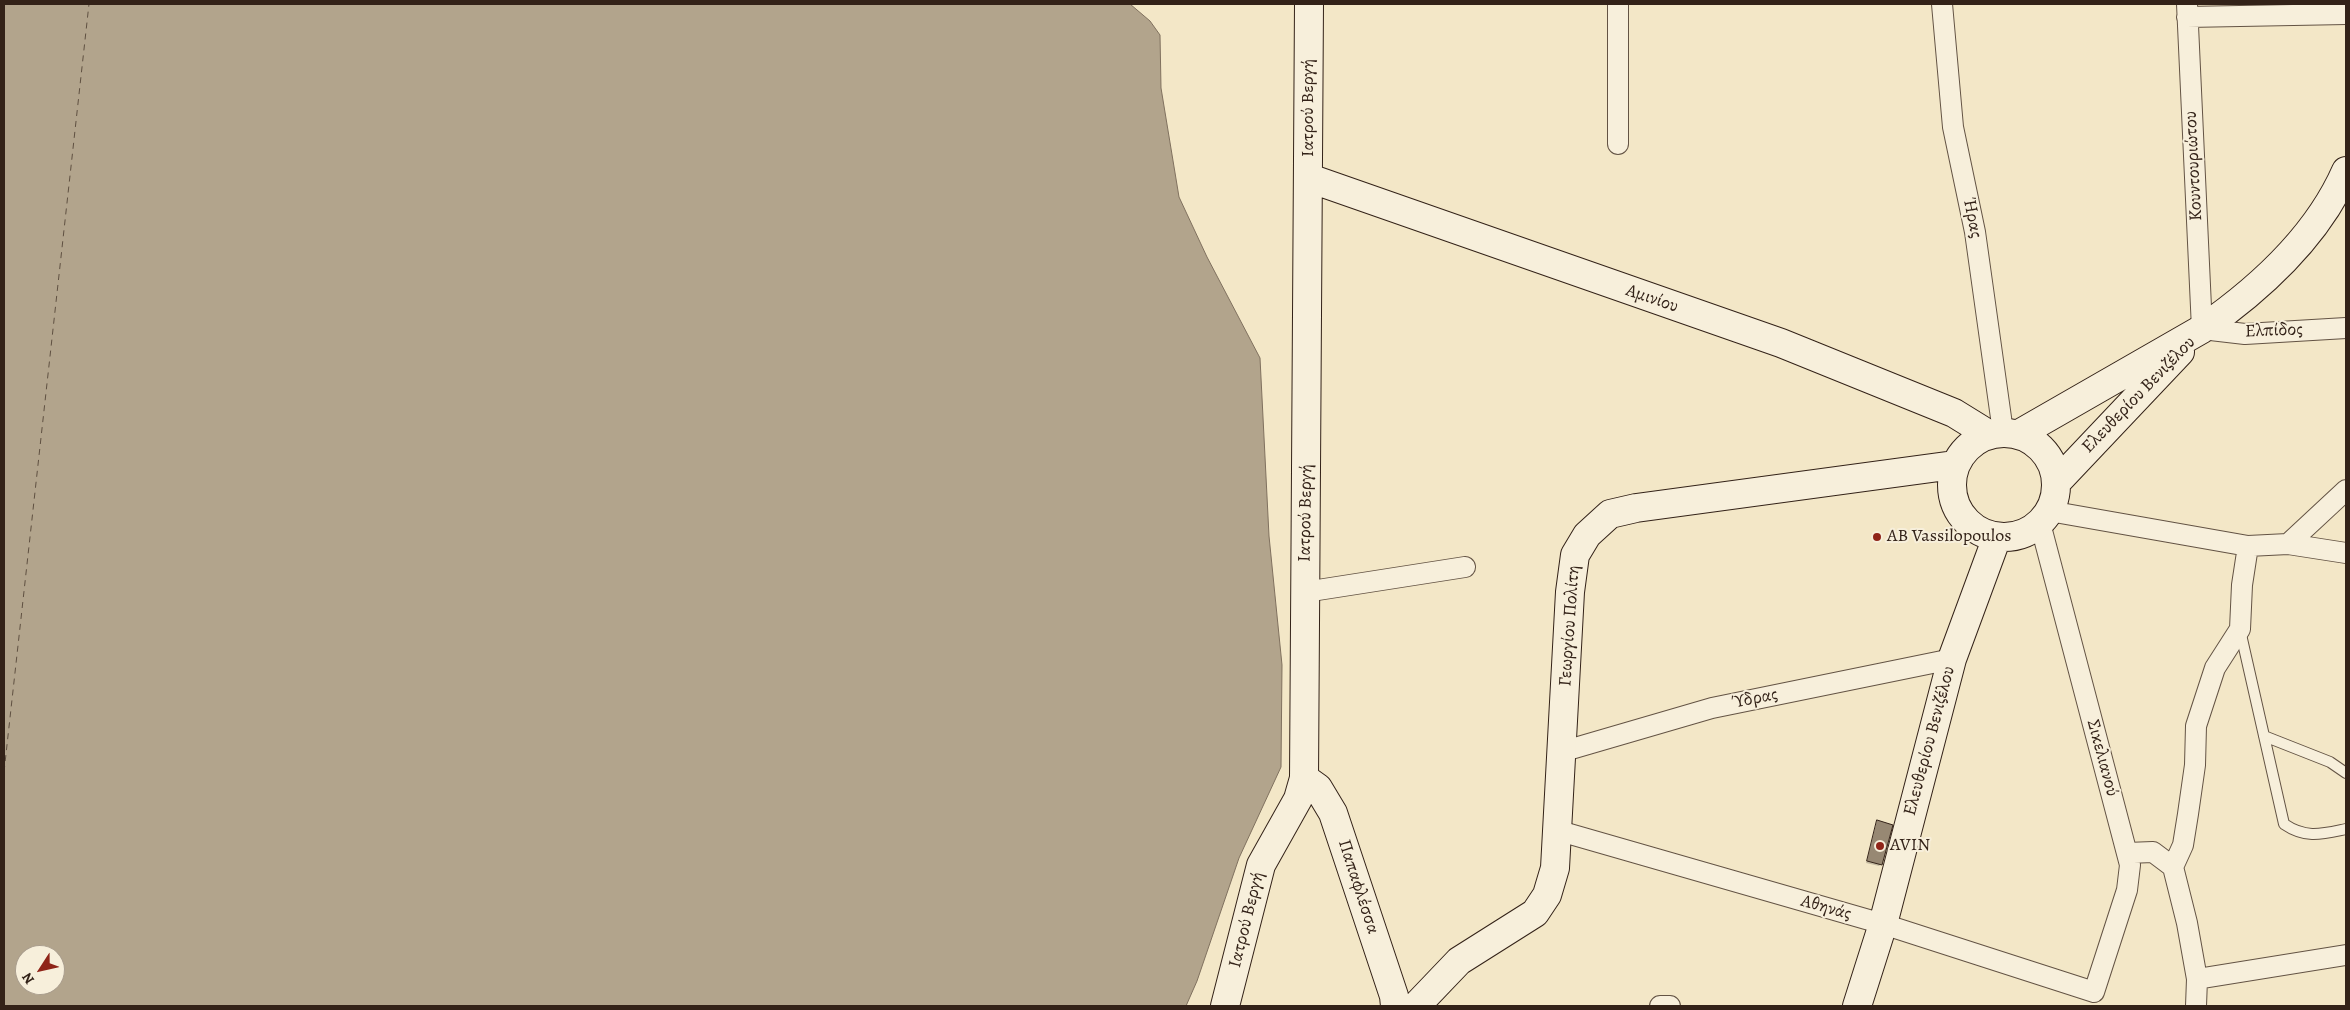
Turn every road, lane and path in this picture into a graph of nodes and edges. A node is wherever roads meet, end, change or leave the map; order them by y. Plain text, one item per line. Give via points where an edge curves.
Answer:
1 (1309, 4) edge
2 (1618, 4) edge
3 (1938, 4) edge
4 (2187, 10) edge
5 (2346, 14) edge
6 (1618, 144) dead end
7 (2346, 171) edge
8 (1309, 178) junction
9 (2346, 328) edge
10 (2202, 329) junction
11 (2003, 434) junction
12 (1954, 466) junction
13 (2056, 483) junction
14 (2346, 490) edge
15 (2045, 517) junction
16 (1996, 537) junction
17 (2288, 544) junction
18 (2248, 546) junction
19 (2346, 553) edge
20 (1465, 567) dead end
21 (1305, 592) junction
22 (2240, 629) junction
23 (1952, 660) junction
24 (2264, 736) junction
25 (1561, 752) junction
26 (2346, 773) edge
27 (1304, 778) junction
28 (1556, 830) junction
29 (2346, 830) edge
30 (2127, 853) junction
31 (2173, 867) junction
32 (1882, 924) junction
33 (2346, 955) edge
34 (2197, 979) junction
35 (2094, 992) joint
36 (1225, 1006) edge
37 (1395, 1006) edge
38 (1416, 1006) edge
39 (1660, 1006) edge
40 (1670, 1006) edge
41 (1857, 1006) edge
42 (2196, 1006) edge

1 - 8 main road, Ιατρού Βεργή
2 - 6 street
3 - 11 street, Ήρας via 1953,127 1975,232
4 - 5 street
4 - 10 street, Κουντουριώτου
7 - 10 main road, Ελευθερίου Βενιζέλου via 2334,198 2307,236 2264,281
8 - 11 main road, Αμινίου via 1781,343
8 - 21 main road, Ιατρού Βεργή
9 - 10 street, Ελπίδος via 2245,334
10 - 11 main road, Ελευθερίου Βενιζέλου
10 - 13 main road, Ελευθερίου Βενιζέλου
11 - 12 main road via 1974,441
11 - 13 main road via 2033,441 2052,465
12 - 16 main road via 1952,497 1958,511 1968,524
12 - 25 main road, Γεωργίου Πολίτη via 1610,514 1588,535 1575,555
13 - 15 main road via 2055,496
14 - 17 street
15 - 16 main road via 2020,534
15 - 18 street
15 - 30 street, Σικελιανού
16 - 23 main road, Ελευθερίου Βενιζέλου
17 - 18 street
17 - 19 street
18 - 22 street
20 - 21 street
21 - 27 main road, Ιατρού Βεργή
22 - 24 lane
22 - 31 street via 2215,668 2196,726 2195,765 2188,814 2182,845
23 - 25 street, Ύδρας via 1712,708
23 - 32 main road, Ελευθερίου Βενιζέλου
24 - 26 lane via 2330,762
24 - 29 lane via 2284,824 2297,833 2316,835
25 - 28 main road, Γεωργίου Πολίτη
27 - 36 main road, Ιατρού Βεργή via 1298,799 1261,865
27 - 37 main road, Παπαφλέσσα via 1318,788 1334,813
28 - 32 street, Αθηνάς
28 - 38 main road, Γεωργίου Πολίτη via 1554,868 1547,895 1534,913 1459,961
30 - 31 street via 2153,852
30 - 35 street, Σικελιανού via 2130,865 2127,890
31 - 34 street
32 - 35 street, Αθηνάς
32 - 41 main road, Ελευθερίου Βενιζέλου
33 - 34 street
34 - 42 street
39 - 40 street

